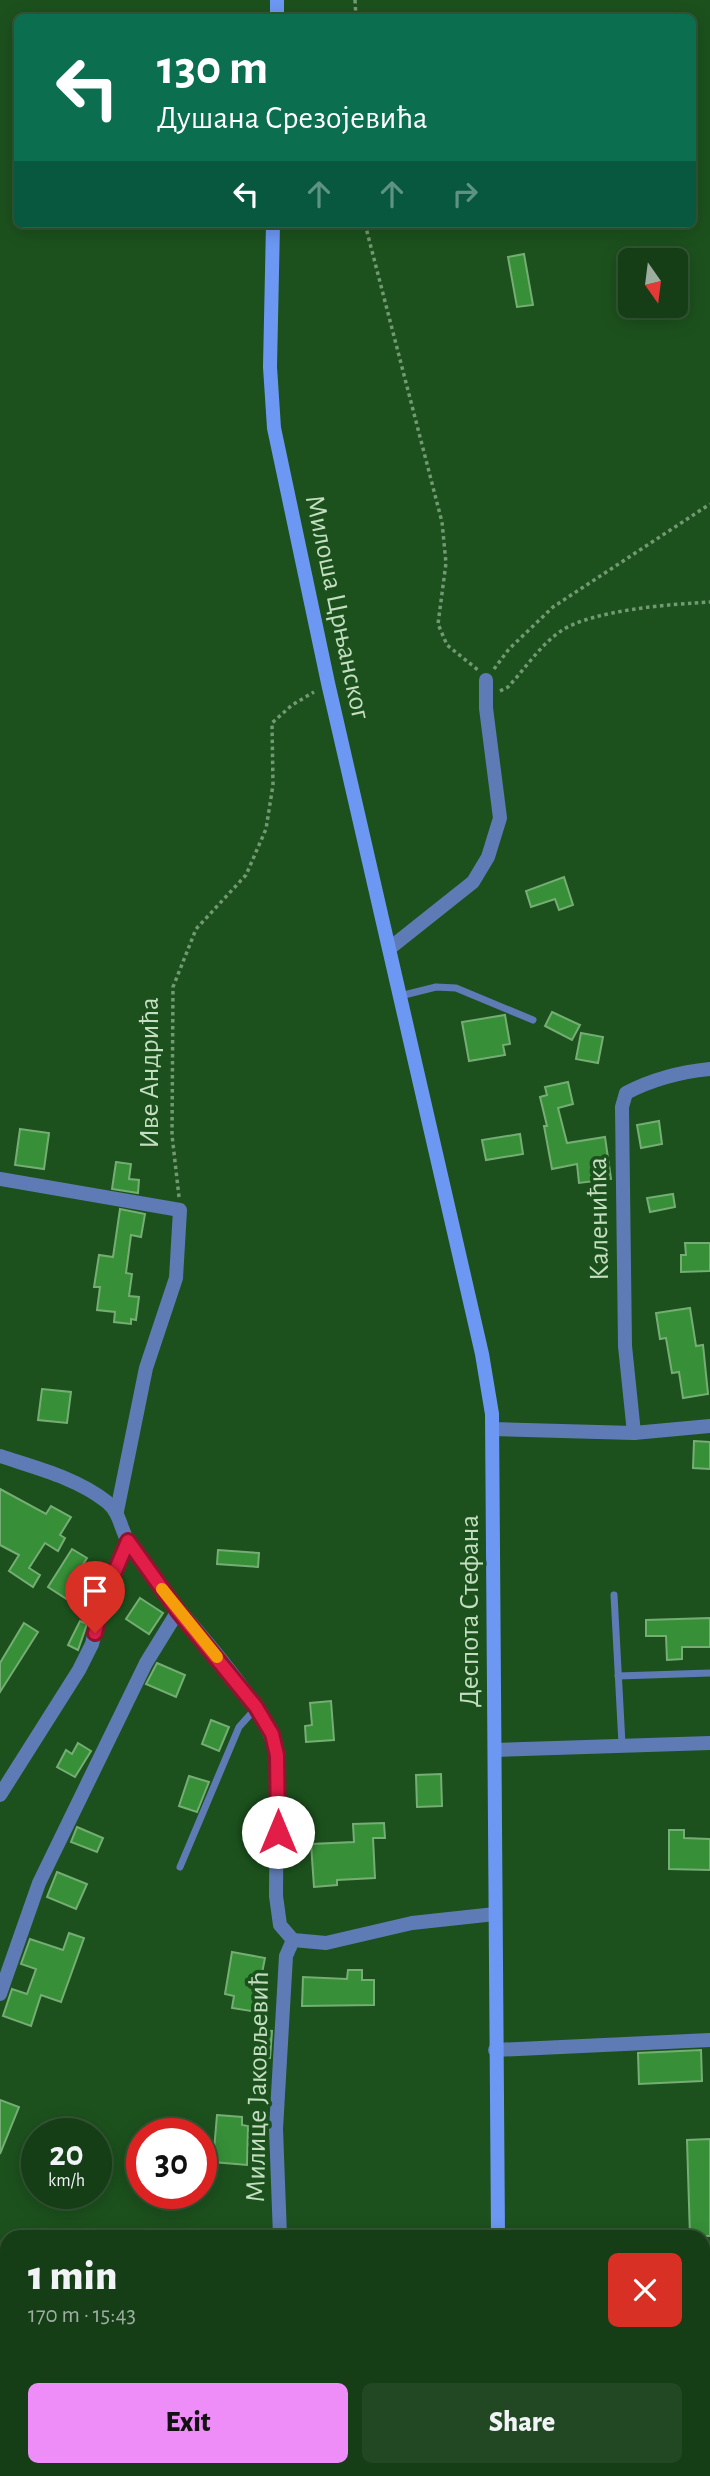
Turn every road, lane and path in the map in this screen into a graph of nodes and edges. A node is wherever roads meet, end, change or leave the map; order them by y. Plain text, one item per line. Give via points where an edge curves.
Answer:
1 (273, 228) edge
2 (366, 228) edge
3 (710, 504) edge
4 (710, 602) edge
5 (328, 683) junction
6 (485, 687) junction
7 (390, 948) junction
8 (400, 996) junction
9 (533, 1020) dead end
10 (710, 1069) edge
11 (0, 1179) edge
12 (180, 1210) junction
13 (710, 1426) edge
14 (493, 1429) junction
15 (634, 1433) junction
16 (0, 1456) edge
17 (117, 1511) junction
18 (128, 1541) junction
19 (614, 1595) dead end
20 (178, 1611) junction
21 (710, 1674) edge
22 (618, 1676) junction
23 (256, 1707) junction
24 (710, 1743) edge
25 (622, 1745) junction
26 (495, 1750) junction
27 (0, 1795) edge
28 (180, 1867) dead end
29 (495, 1914) junction
30 (293, 1940) junction
31 (0, 1994) edge
32 (710, 2040) edge
33 (495, 2050) junction
34 (280, 2230) edge
35 (498, 2230) edge

1 - 5 main road, Милоша Црњанског via 270,367 274,428
2 - 6 path via 442,522 446,563 438,624 447,645
3 - 6 path via 553,607 509,649
4 - 6 path via 643,608 577,623 560,632 508,687 495,694
5 - 7 main road, Милоша Црњанског
5 - 12 path, Иве Андрића via 272,723 273,785 266,829 246,875 197,929 173,987 172,1135
6 - 7 street via 500,818 488,857 473,881
7 - 8 main road, Милоша Црњанског
8 - 9 lane via 436,987 456,988
8 - 14 main road, Деспота Стефана via 482,1354
10 - 15 street, Каленићка via 676,1073 640,1086 625,1093 622,1107 625,1346
11 - 12 street
12 - 17 street via 176,1278 146,1368
13 - 15 street
14 - 15 street
14 - 26 main road, Деспота Стефана
16 - 17 street via 89,1489
17 - 18 street
18 - 20 street
18 - 27 street via 79,1670
19 - 22 lane
20 - 23 street
20 - 31 street via 146,1663 39,1883
21 - 22 lane
22 - 25 lane
23 - 28 lane via 239,1727
23 - 30 street via 272,1734 277,1755 276,1896 280,1925
24 - 25 street
25 - 26 street
26 - 29 main road, Деспота Стефана
29 - 30 street via 412,1923 326,1943
29 - 33 main road, Деспота Стефана
30 - 34 street, Милице Јаковљевић via 286,1956 276,2129
32 - 33 street
33 - 35 main road, Деспота Стефана

